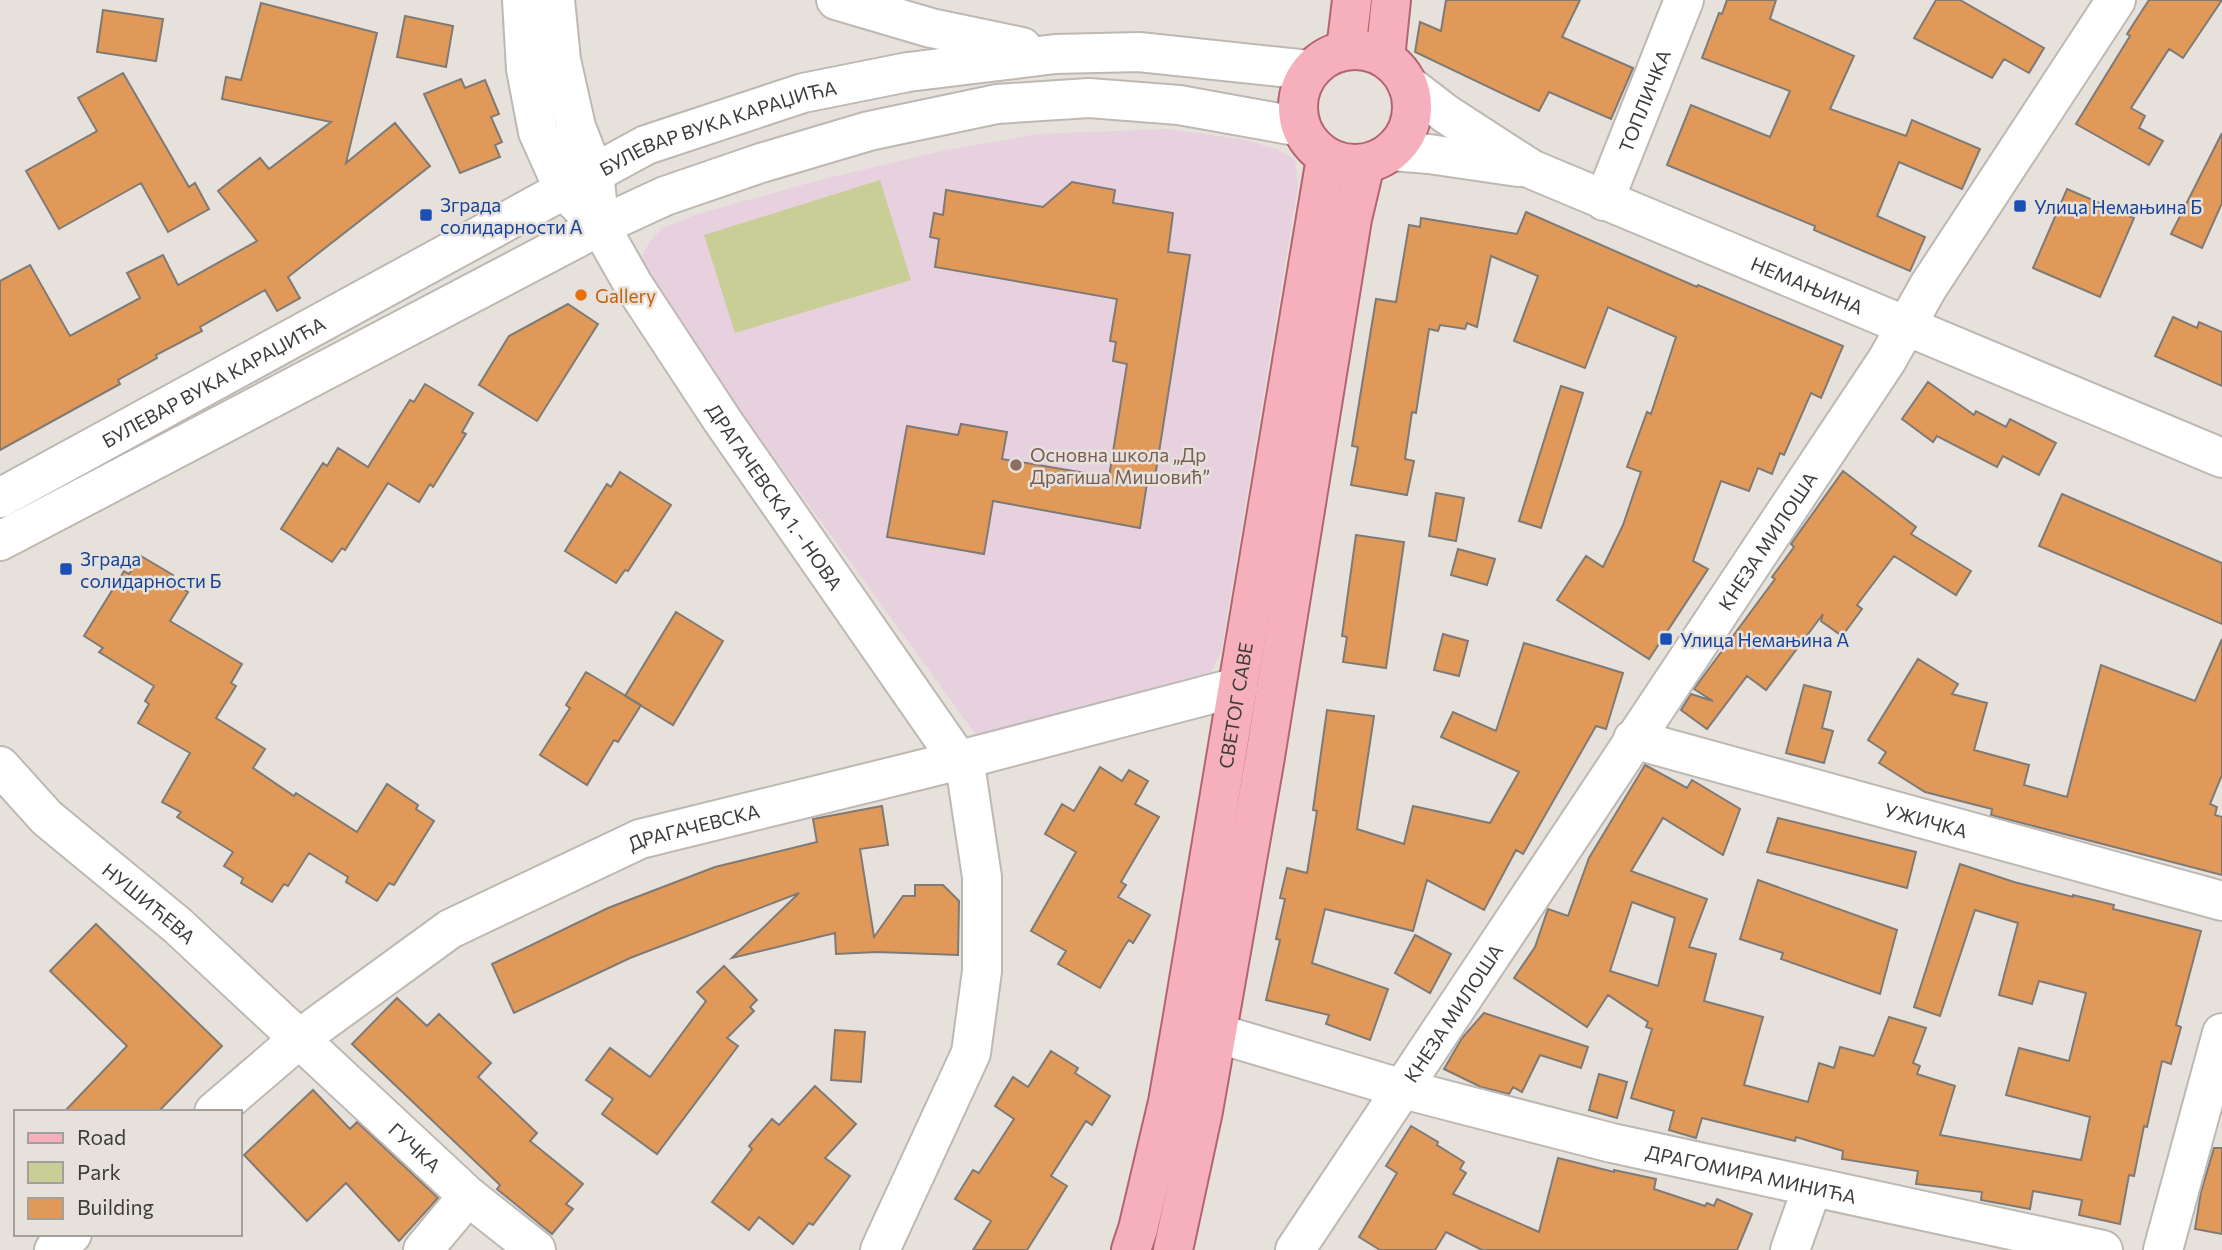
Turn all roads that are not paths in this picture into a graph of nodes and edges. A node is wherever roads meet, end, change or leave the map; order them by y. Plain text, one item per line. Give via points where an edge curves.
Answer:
1 (522, 0) edge
2 (555, 0) edge
3 (836, 0) edge
4 (1352, 0) edge
5 (1391, 0) edge
6 (1684, 0) edge
7 (2116, 0) edge
8 (1346, 50) junction
9 (1055, 54) junction
10 (1309, 70) junction
11 (1396, 71) junction
12 (1301, 127) junction
13 (1379, 157) junction
14 (1326, 158) junction
15 (1531, 169) junction
16 (579, 182) junction
17 (1604, 201) junction
18 (600, 226) junction
19 (1906, 327) junction
20 (2222, 458) edge
21 (0, 498) edge
22 (0, 541) edge
23 (1238, 687) junction
24 (1633, 739) junction
25 (960, 760) junction
26 (0, 765) edge
27 (2222, 901) edge
28 (1199, 1030) junction
29 (2222, 1033) edge
30 (299, 1039) junction
31 (1403, 1089) junction
32 (216, 1110) edge
33 (1812, 1188) junction
34 (468, 1196) junction
35 (70, 1236) edge
36 (54, 1250) edge
37 (424, 1250) edge
38 (536, 1250) edge
39 (880, 1250) edge
40 (1131, 1250) edge
41 (1172, 1250) edge
42 (1295, 1250) edge
43 (1790, 1250) edge
44 (2103, 1250) edge
45 (2162, 1250) edge

1 - 16 street via 526,69 538,132
2 - 16 street
3 - 9 street via 931,28
4 - 8 main road
5 - 11 main road
6 - 17 street, ТОПЛИЧКА
7 - 19 street, КНЕЗА МИЛОША
8 - 10 main road
8 - 11 main road via 1368,52
9 - 10 street, БУЛЕВАР ВУКА КАРАЏИЋА via 1139,52
9 - 16 street, БУЛЕВАР ВУКА КАРАЏИЋА via 908,72 803,93 646,145
10 - 12 main road via 1298,95
11 - 13 main road via 1412,101 1411,120 1404,137
11 - 15 street, НЕМАЊИНА via 1446,114
12 - 14 main road
12 - 18 street, БУЛЕВАР ВУКА КАРАЏИЋА via 1246,115 1089,98 997,104 869,131 761,163 665,196
13 - 14 main road via 1346,164
13 - 15 street via 1429,154
13 - 28 main road, СВЕТОГ САВЕ via 1352,219 1265,757
14 - 23 main road, СВЕТОГ САВЕ
15 - 17 street, НЕМАЊИНА
16 - 18 street
16 - 21 street, БУЛЕВАР ВУКА КАРАЏИЋА
17 - 19 street, НЕМАЊИНА
18 - 22 street, БУЛЕВАР ВУКА КАРАЏИЋА
18 - 25 street, ДРАГАЧЕВСКА 1. - НОВА via 722,420
19 - 20 street, НЕМАЊИНА
19 - 24 street, КНЕЗА МИЛОША
23 - 25 street, ДРАГАЧЕВСКА
23 - 28 main road, СВЕТОГ САВЕ
24 - 27 street, УЖИЧКА
24 - 31 street, КНЕЗА МИЛОША
25 - 30 street, ДРАГАЧЕВСКА via 640,839 450,929
25 - 39 street, ДРАГАЧЕВСКА 1. - НОВА via 966,771 982,877 982,971 971,1054
26 - 30 street, НУШИЋЕВА via 47,818 177,925
28 - 31 street, ДРАГОМИРА МИНИЋА
28 - 40 main road, СВЕТОГ САВЕ via 1168,1102
28 - 41 main road, СВЕТОГ САВЕ via 1203,1111
29 - 45 street
30 - 32 street, ДРАГАЧЕВСКА
30 - 34 street, ГУЧКА
31 - 33 street, ДРАГОМИРА МИНИЋА
31 - 42 street, КНЕЗА МИЛОША
33 - 43 street
33 - 44 street, ДРАГОМИРА МИНИЋА
34 - 37 street
34 - 38 street, ГУЧКА
35 - 36 street

